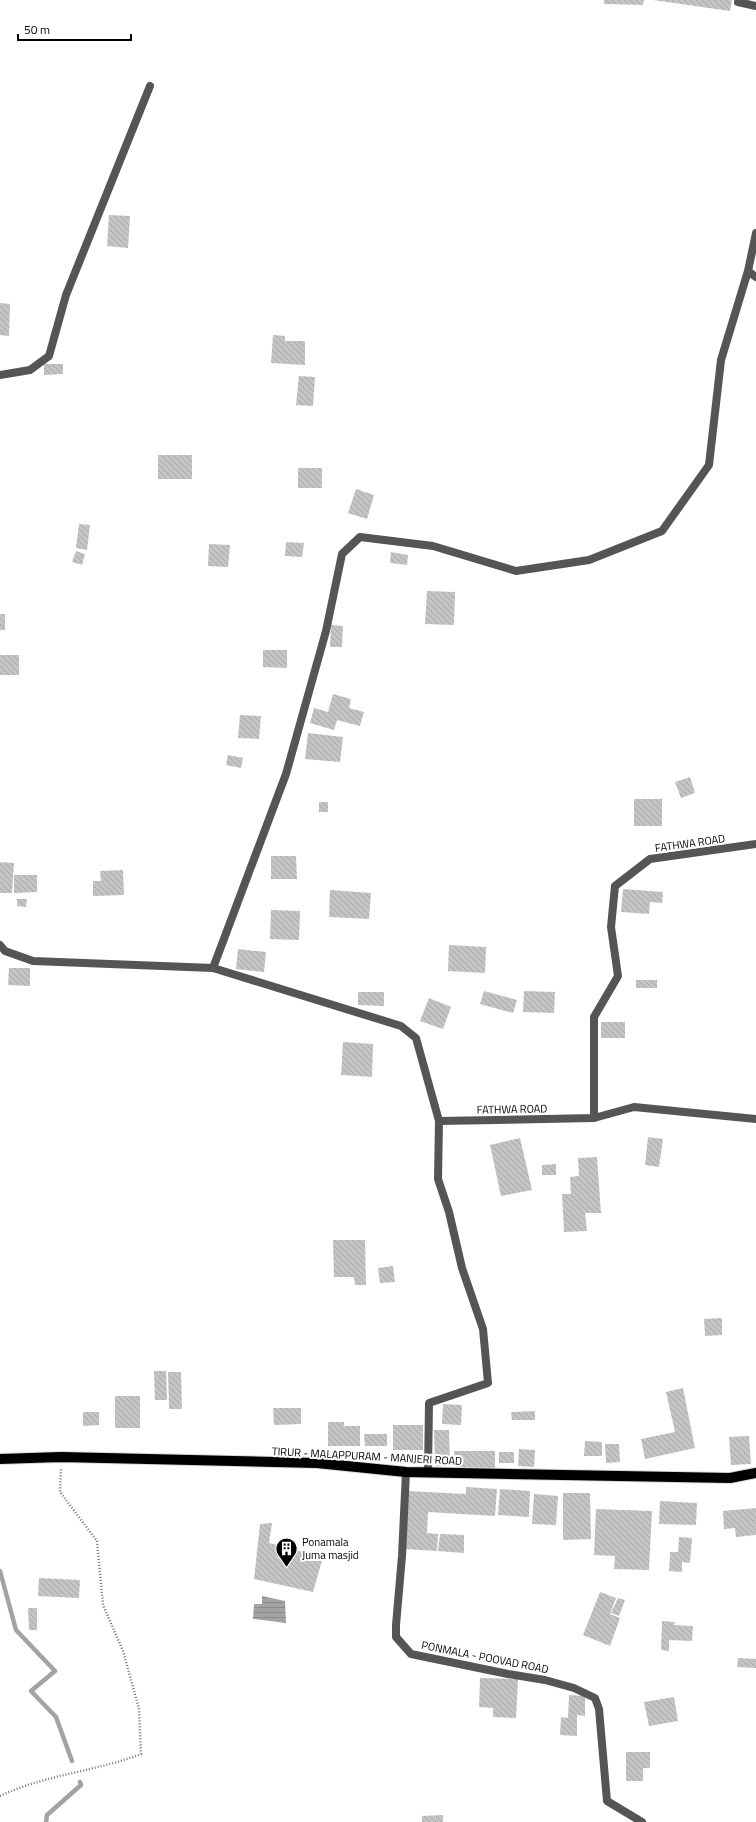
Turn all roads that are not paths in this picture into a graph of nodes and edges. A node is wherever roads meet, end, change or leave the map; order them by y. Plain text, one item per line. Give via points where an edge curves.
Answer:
1 (738, 2) dead end
2 (756, 6) edge
3 (150, 86) dead end
4 (756, 233) edge
5 (748, 271) junction
6 (756, 277) edge
7 (0, 375) edge
8 (756, 844) edge
9 (0, 945) edge
10 (213, 968) junction
11 (594, 1118) junction
12 (756, 1119) edge
13 (439, 1121) junction
14 (0, 1459) edge
15 (406, 1472) junction
16 (428, 1472) junction
17 (756, 1473) edge
18 (642, 1822) edge

1 - 2 street
3 - 7 street via 66,296 49,356 30,370
4 - 5 street
5 - 6 street
5 - 10 street via 721,360 709,465 662,531 589,560 516,571 433,546 360,537 342,554 326,631 286,774
8 - 11 street, FATHWA ROAD via 650,859 615,886 611,927 618,976 594,1017
9 - 10 street via 5,951 33,961
10 - 13 street via 401,1026 416,1038
11 - 12 street via 634,1107
11 - 13 street, FATHWA ROAD
13 - 16 street via 438,1179 449,1212 462,1268 483,1329 488,1383 429,1403
14 - 15 main road, TIRUR - MALAPPURAM - MANJERI ROAD via 61,1457 317,1463
15 - 16 main road, TIRUR - MALAPPURAM - MANJERI ROAD
15 - 18 street, PONMALA - POOVAD ROAD via 396,1637 411,1654 545,1680 574,1688 595,1698 607,1801
16 - 17 main road, TIRUR - MALAPPURAM - MANJERI ROAD via 730,1478

